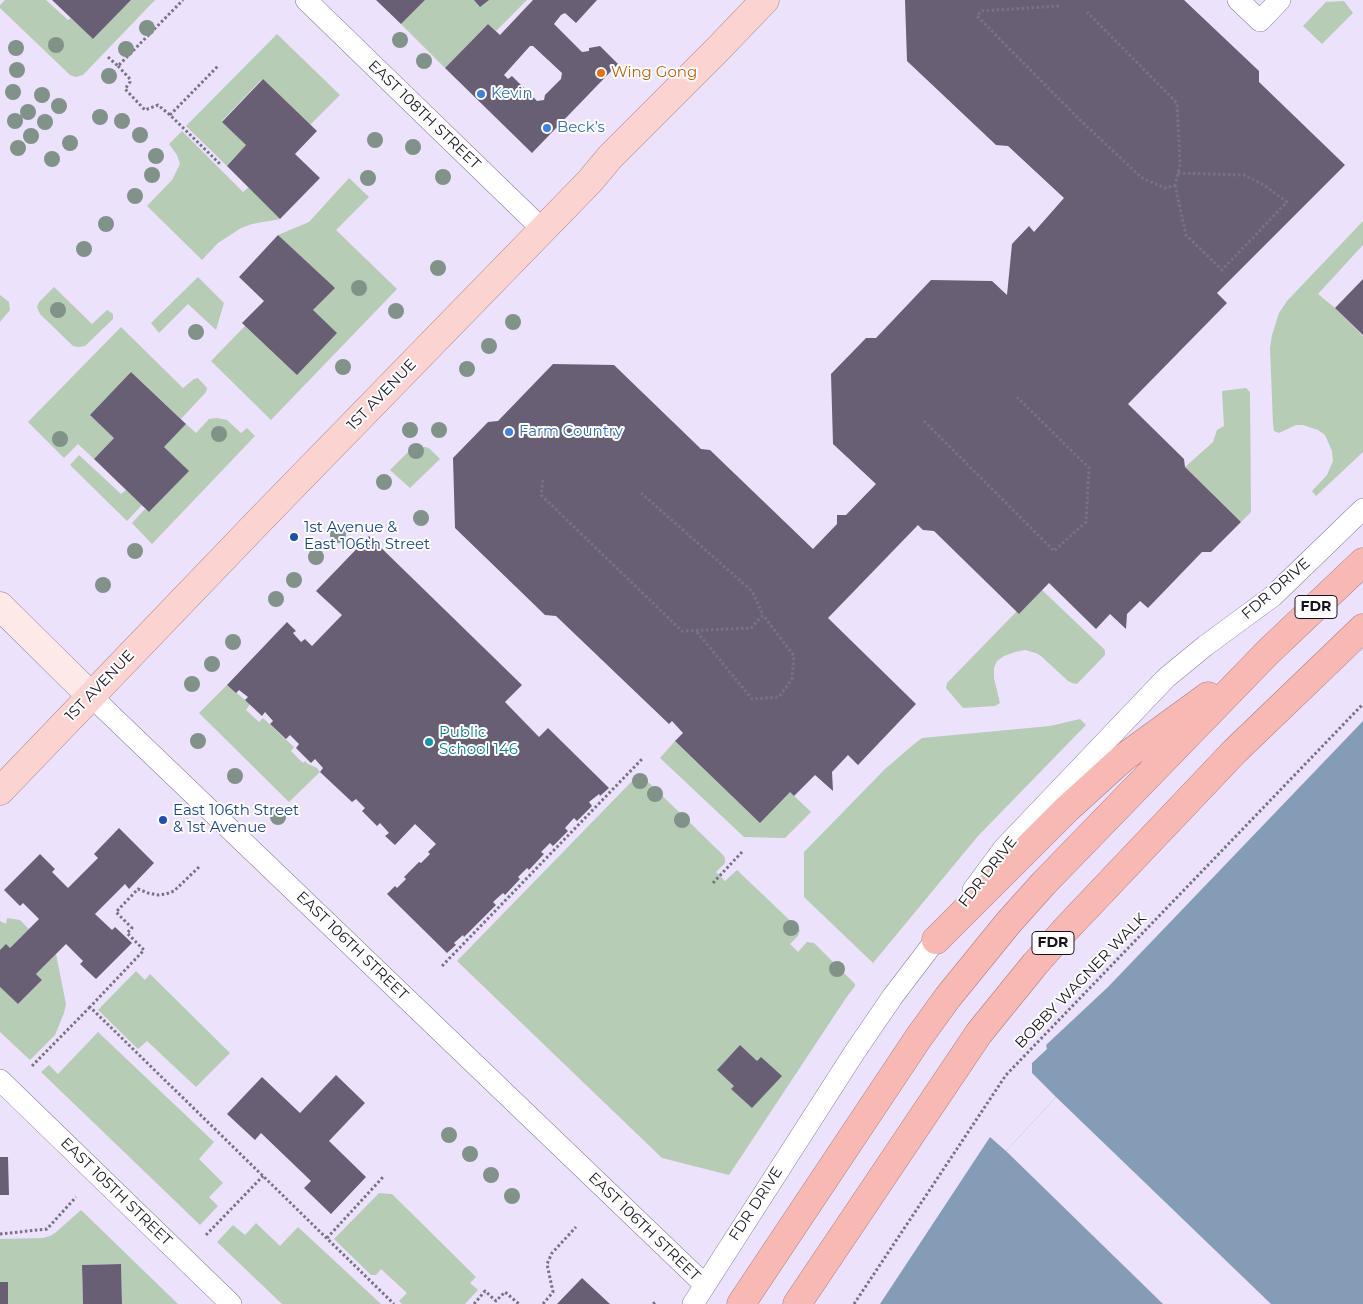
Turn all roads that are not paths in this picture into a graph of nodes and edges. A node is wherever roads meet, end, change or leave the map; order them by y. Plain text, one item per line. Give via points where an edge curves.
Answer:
1 (306, 0) edge
2 (765, 0) edge
3 (1238, 0) edge
4 (1280, 0) edge
5 (542, 229) junction
6 (1363, 509) edge
7 (1363, 562) edge
8 (0, 606) edge
9 (1363, 628) edge
10 (1268, 652) junction
11 (91, 696) junction
12 (0, 791) edge
13 (936, 940) junction
14 (0, 1080) edge
15 (705, 1285) junction
16 (231, 1304) edge
17 (693, 1304) edge
18 (741, 1304) edge
19 (797, 1304) edge

1 - 5 street, EAST 108TH STREET
2 - 5 main road, 1ST AVENUE
3 - 4 street via 1260,21
5 - 11 main road, 1ST AVENUE
6 - 13 street, FDR DRIVE via 1272,596 1166,678 1004,848
7 - 10 highway, FDR
8 - 11 main road, EAST 106TH STREET
9 - 19 highway, FDR via 1236,751 1034,964 979,1033
10 - 13 highway via 1122,758
10 - 18 highway, FDR via 1044,883 948,996
11 - 12 main road, 1ST AVENUE
11 - 15 street, EAST 106TH STREET
13 - 15 street, FDR DRIVE via 856,1050
14 - 16 street, EAST 105TH STREET
15 - 17 street, FDR DRIVE

